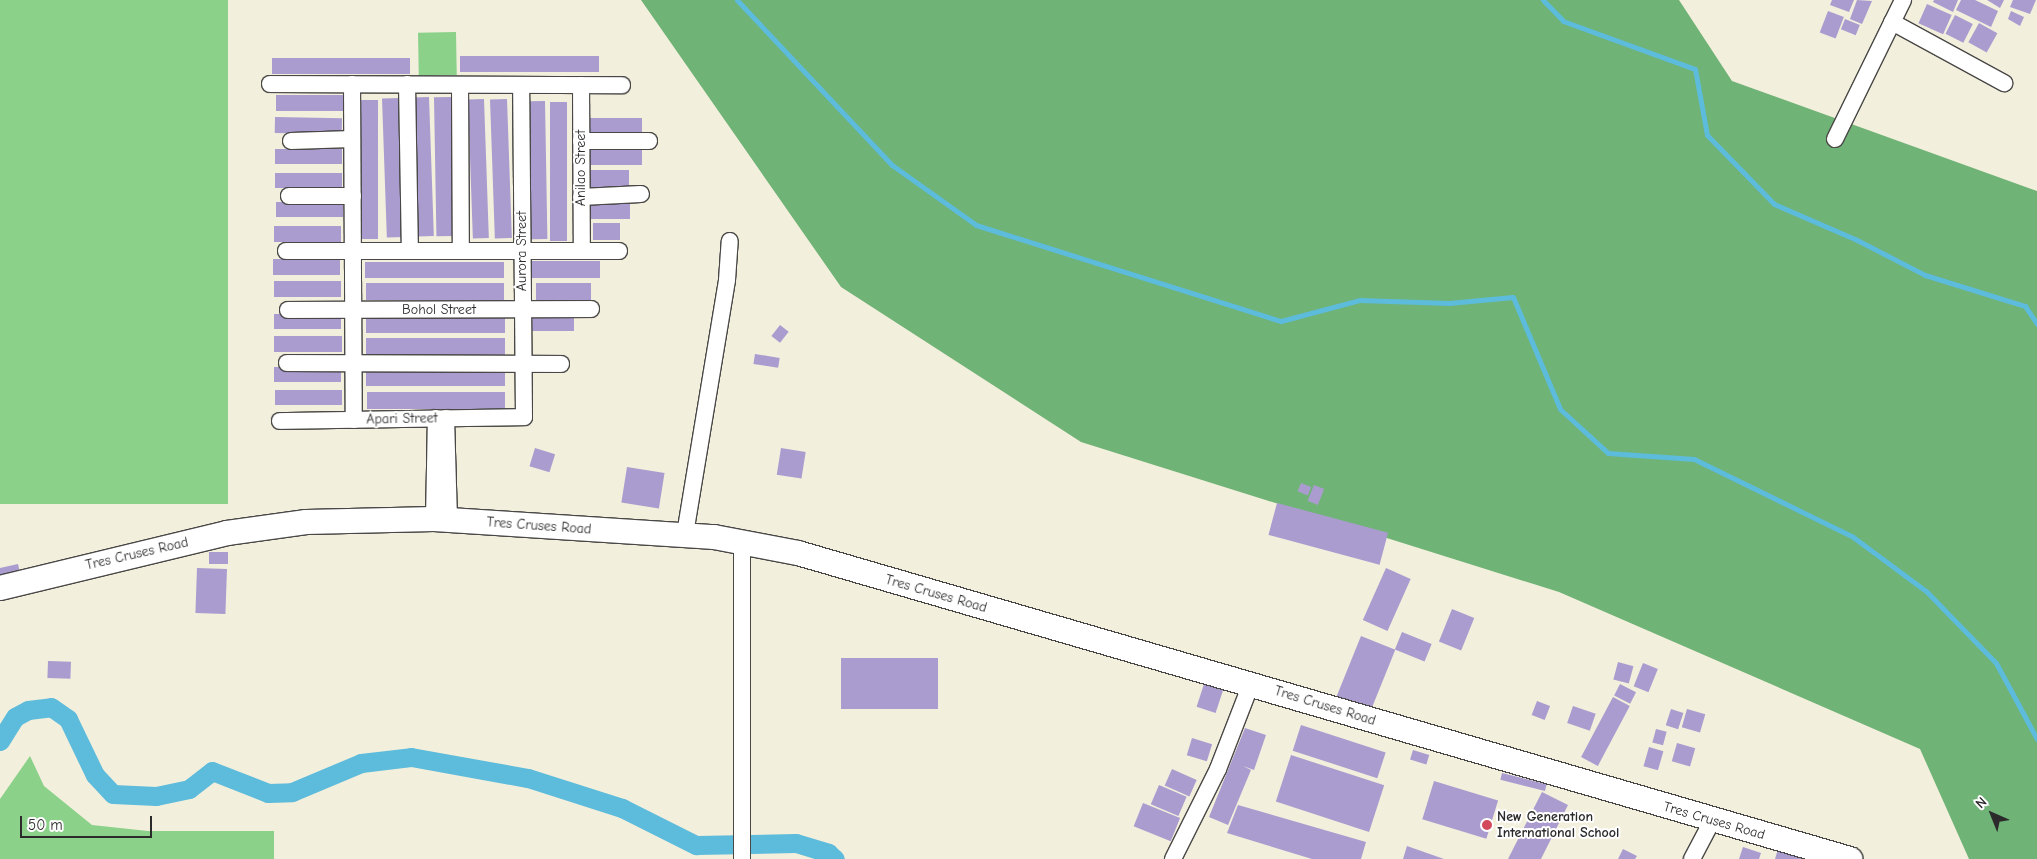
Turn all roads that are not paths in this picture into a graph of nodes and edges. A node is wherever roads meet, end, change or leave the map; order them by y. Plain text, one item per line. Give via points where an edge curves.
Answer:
1 (1903, 0) edge
2 (1892, 22) junction
3 (2004, 83) dead end
4 (270, 84) dead end
5 (352, 84) junction
6 (407, 84) junction
7 (460, 84) junction
8 (521, 84) junction
9 (580, 85) junction
10 (622, 85) dead end
11 (352, 139) junction
12 (1835, 139) dead end
13 (291, 141) dead end
14 (581, 141) junction
15 (649, 141) dead end
16 (640, 194) dead end
17 (288, 196) dead end
18 (352, 196) junction
19 (581, 197) junction
20 (730, 241) dead end
21 (410, 251) junction
22 (461, 251) junction
23 (522, 251) junction
24 (582, 251) junction
25 (619, 251) dead end
26 (286, 252) dead end
27 (353, 252) junction
28 (288, 310) dead end
29 (354, 310) junction
30 (523, 310) junction
31 (591, 310) dead end
32 (287, 362) dead end
33 (354, 363) junction
34 (523, 364) junction
35 (560, 364) dead end
36 (524, 417) joint
37 (441, 418) junction
38 (354, 420) junction
39 (280, 421) dead end
40 (441, 519) junction
41 (685, 534) junction
42 (742, 542) junction
43 (0, 588) edge
44 (1250, 684) junction
45 (1712, 821) junction
46 (742, 859) edge
47 (1173, 859) edge
48 (1692, 859) edge
49 (1850, 859) edge

1 - 2 street
2 - 3 street
2 - 12 street
4 - 5 street
5 - 6 street
5 - 11 street
6 - 7 street
6 - 21 street
7 - 8 street
7 - 22 street
8 - 9 street
8 - 23 street, Aurora Street
9 - 10 street
9 - 14 street, Anilao Street
11 - 13 street
11 - 18 street
14 - 15 street
14 - 19 street, Anilao Street
16 - 19 street
17 - 18 street
18 - 27 street
19 - 24 street, Anilao Street
20 - 41 street via 727,280
21 - 22 street
21 - 27 street
22 - 23 street
23 - 24 street
23 - 30 street, Aurora Street
24 - 25 street
26 - 27 street
27 - 29 street
28 - 29 street, Bohol Street
29 - 30 street, Bohol Street
29 - 33 street
30 - 31 street, Bohol Street
30 - 34 street, Aurora Street
32 - 33 street
33 - 34 street
33 - 38 street
34 - 35 street
34 - 36 street, Aurora Street
36 - 37 street, Apari Street
37 - 38 street, Apari Street
37 - 40 street
38 - 39 street, Apari Street
40 - 41 main road, Tres Cruses Road
40 - 43 main road, Tres Cruses Road via 306,522 227,533
41 - 42 main road, Tres Cruses Road
42 - 44 main road, Tres Cruses Road via 798,553
42 - 46 street
44 - 45 main road, Tres Cruses Road
44 - 47 street via 1218,769
45 - 48 street
45 - 49 main road, Tres Cruses Road

